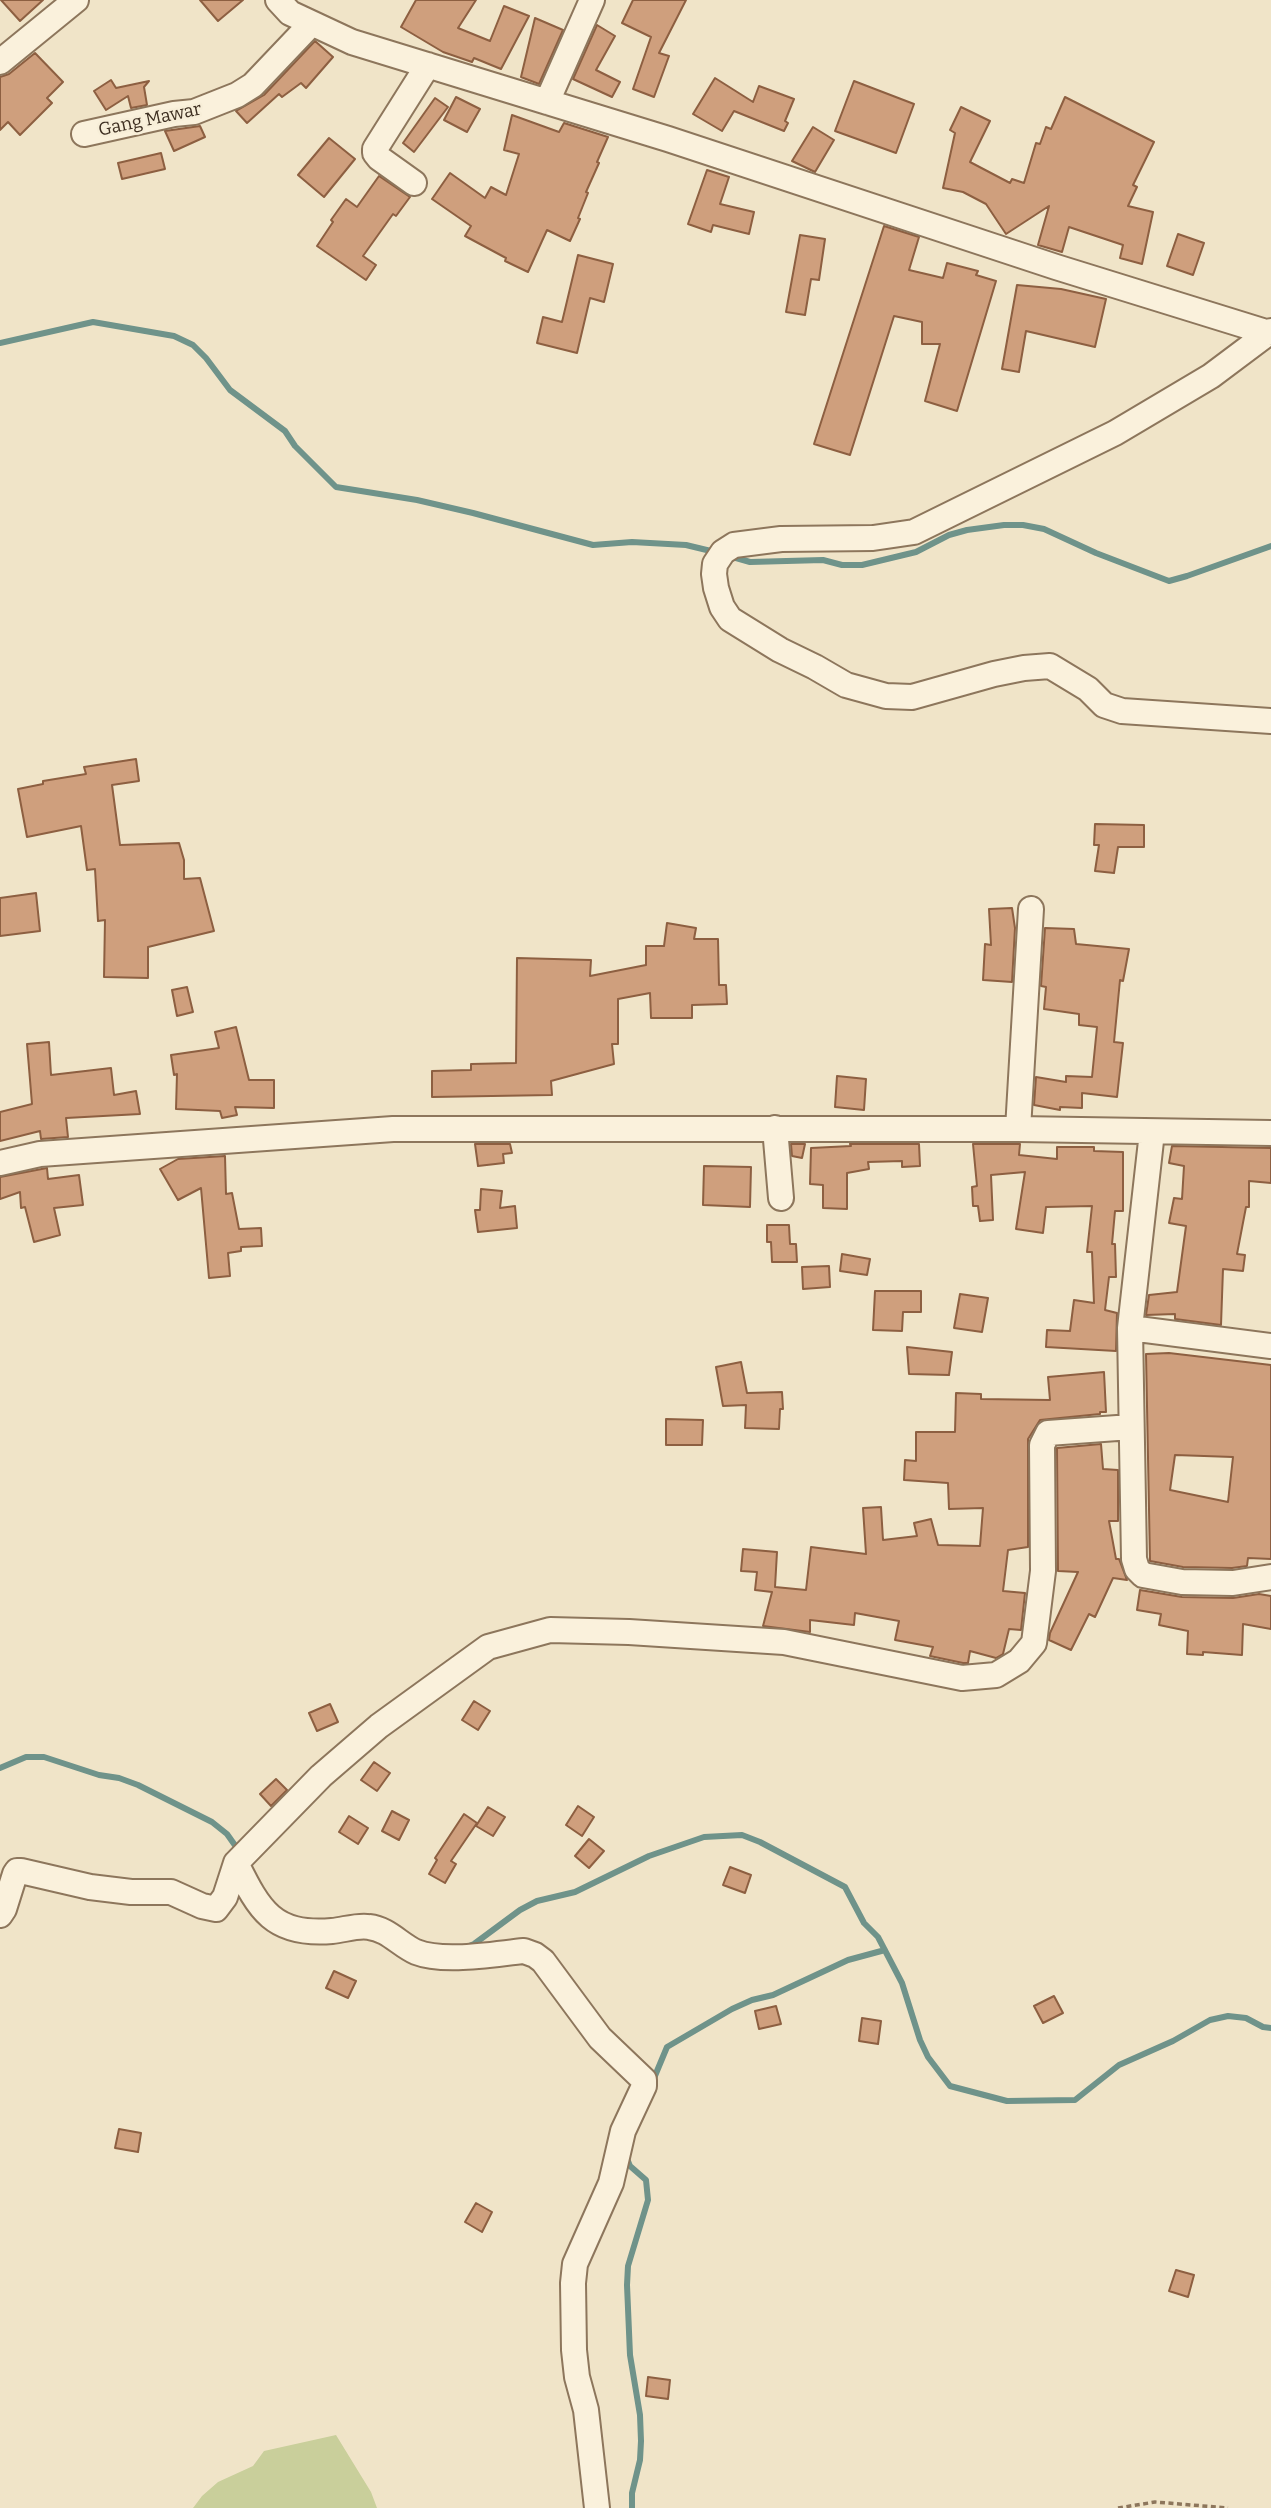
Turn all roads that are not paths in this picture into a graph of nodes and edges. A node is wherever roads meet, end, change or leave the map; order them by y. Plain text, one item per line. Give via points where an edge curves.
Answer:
1 (76, 0) edge
2 (278, 0) edge
3 (592, 0) edge
4 (311, 24) junction
5 (0, 62) edge
6 (428, 65) junction
7 (547, 102) junction
8 (84, 134) dead end
9 (414, 183) dead end
10 (1270, 332) edge
11 (1271, 721) edge
12 (1031, 909) dead end
13 (775, 1128) junction
14 (1018, 1129) junction
15 (1152, 1132) junction
16 (1271, 1133) edge
17 (0, 1163) edge
18 (781, 1198) dead end
19 (1129, 1328) junction
20 (1271, 1346) edge
21 (1131, 1427) junction
22 (1271, 1577) edge
23 (236, 1863) junction
24 (0, 1915) edge
25 (597, 2508) edge

1 - 5 street
2 - 4 street
3 - 7 street
4 - 6 street
4 - 8 street, Gang Mawar via 253,85 237,95 194,112
6 - 7 street
6 - 9 street via 374,149 379,158
7 - 10 street
10 - 11 street via 1211,376 1115,433 914,532 734,544 719,558 713,575 722,607 738,625 846,685 886,696 912,697 994,674 1050,666 1104,705 1122,711
12 - 14 street
13 - 14 street
13 - 17 street via 393,1129 40,1154
13 - 18 street
14 - 15 street
15 - 16 street
15 - 19 street
19 - 20 street
19 - 21 street
21 - 22 street via 1134,1559 1143,1576 1233,1583
21 - 23 street via 1048,1433 1045,1437 1042,1571 1034,1643 1019,1661 996,1675 962,1678 784,1642 550,1630 488,1647 379,1726 321,1776
23 - 24 street via 216,1909 171,1892 90,1887 17,1871
23 - 25 street via 256,1903 272,1919 289,1927 329,1931 372,1927 434,1956 524,1951 535,1955 600,2038 644,2080 616,2151 611,2182 575,2264 577,2377 586,2410

